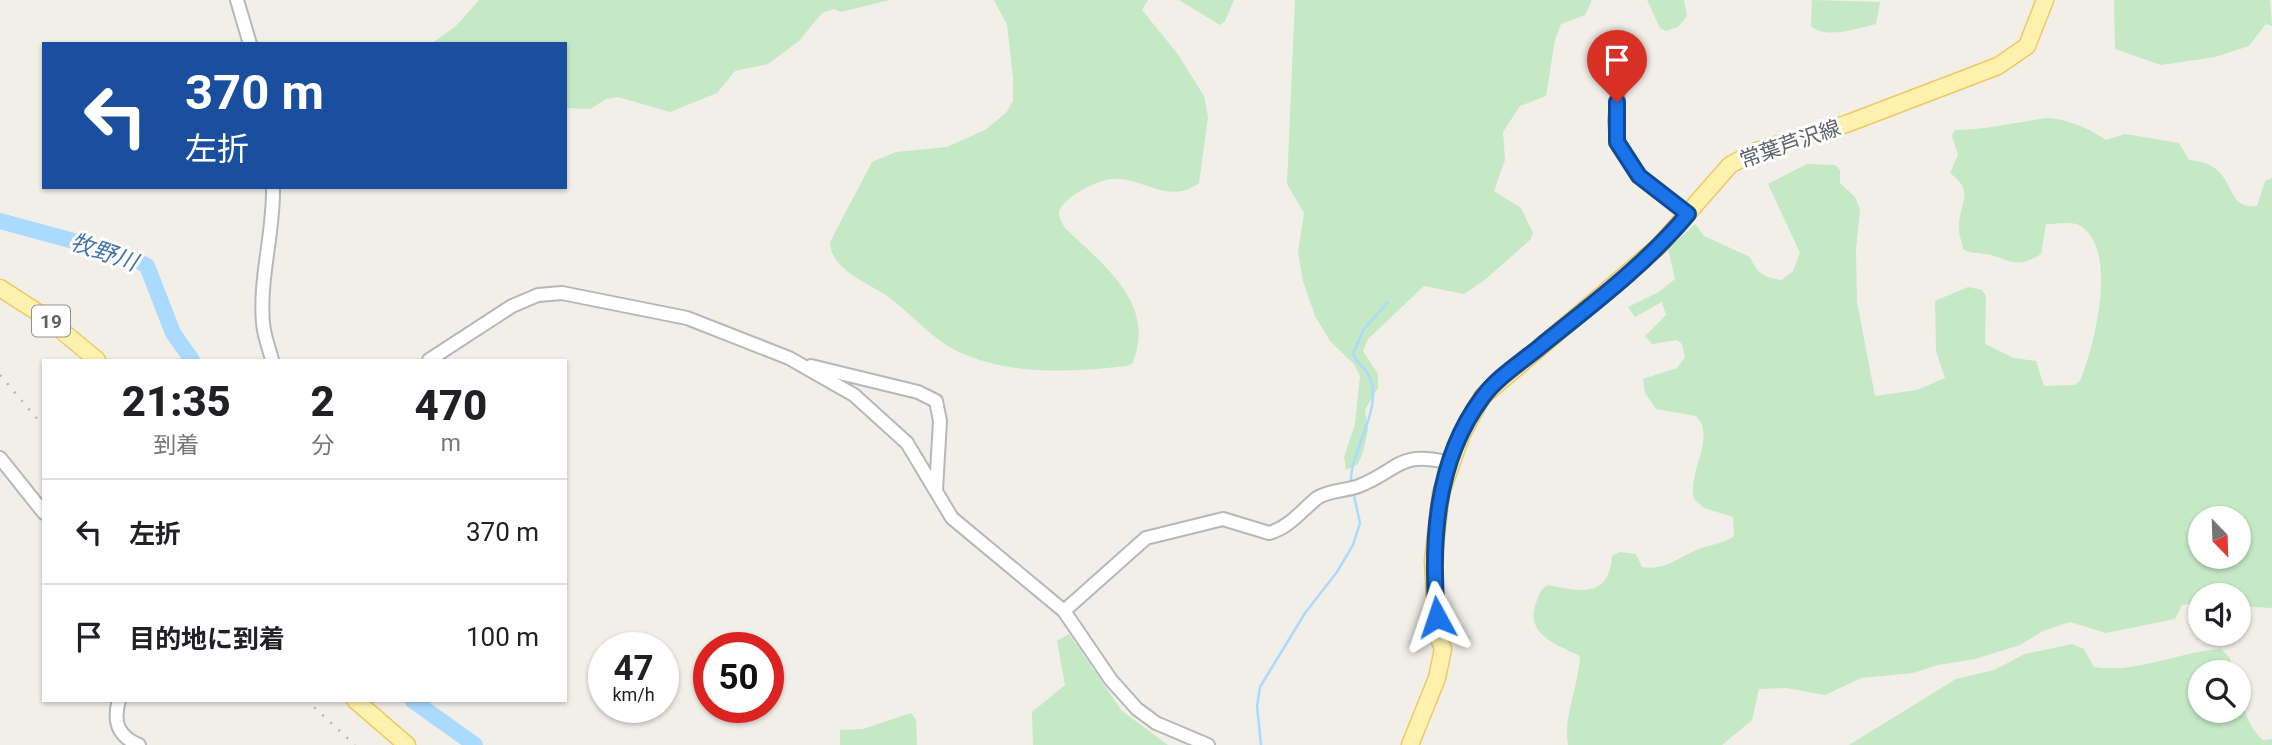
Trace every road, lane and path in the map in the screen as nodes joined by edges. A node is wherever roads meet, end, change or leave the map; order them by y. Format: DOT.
graph roads {
  1 [pos="237,0"];
  2 [pos="2045,0"];
  3 [pos="249,42"];
  4 [pos="1619,83"];
  5 [pos="273,189"];
  6 [pos="1688,214"];
  7 [pos="0,288"];
  8 [pos="96,359"];
  9 [pos="272,359"];
  10 [pos="431,359"];
  11 [pos="797,363"];
  12 [pos="0,458"];
  13 [pos="1450,463"];
  14 [pos="936,490"];
  15 [pos="42,510"];
  16 [pos="1063,611"];
  17 [pos="118,702"];
  18 [pos="357,702"];
  19 [pos="138,745"];
  20 [pos="407,745"];
  21 [pos="1209,745"];
  22 [pos="1410,745"];
  1 -- 3 [label="street"];
  2 -- 6 [label="main road, 常葉芦沢線"];
  4 -- 6 [label="street"];
  5 -- 9 [label="street"];
  6 -- 13 [label="main road, 常葉芦沢線"];
  7 -- 8 [label="main road, 19"];
  10 -- 11 [label="street"];
  11 -- 14 [label="street"];
  11 -- 14 [label="street"];
  12 -- 15 [label="street"];
  13 -- 16 [label="street"];
  13 -- 22 [label="main road, 常葉芦沢線"];
  14 -- 16 [label="street"];
  16 -- 21 [label="street"];
  17 -- 19 [label="street"];
  18 -- 20 [label="main road"];
}
